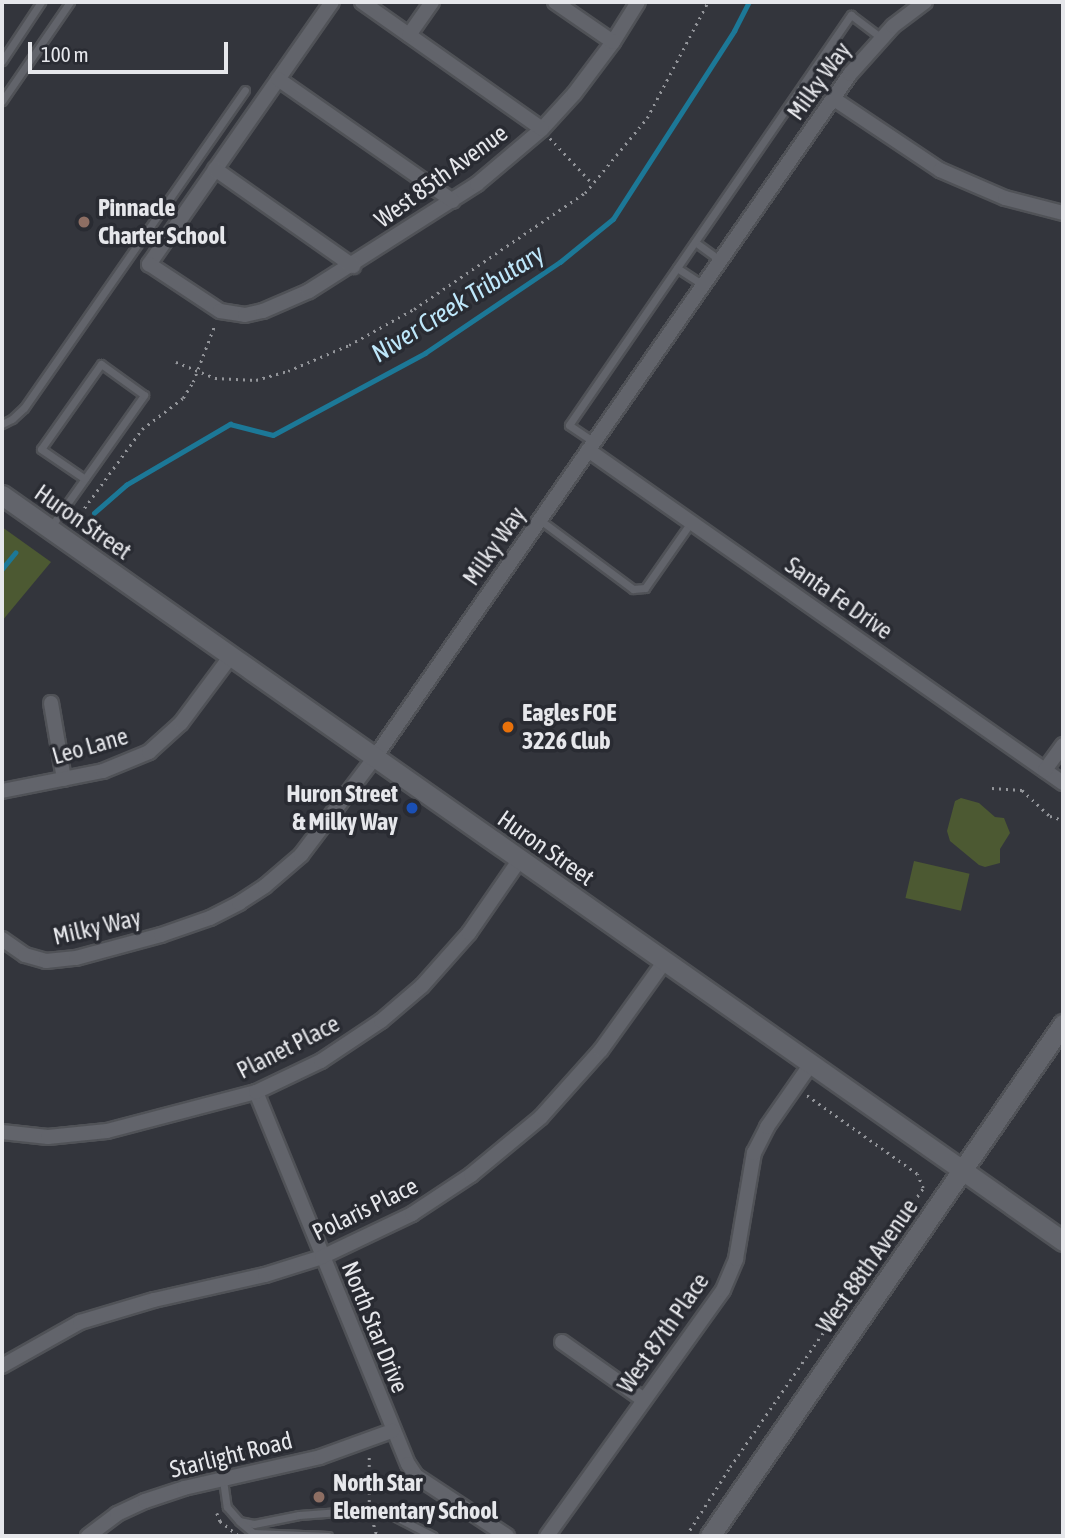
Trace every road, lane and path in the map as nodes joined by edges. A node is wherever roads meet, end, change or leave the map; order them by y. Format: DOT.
graph roads {
  1 [pos="41,2"];
  2 [pos="70,2"];
  3 [pos="332,2"];
  4 [pos="362,2"];
  5 [pos="432,2"];
  6 [pos="555,2"];
  7 [pos="638,2"];
  8 [pos="708,2"];
  9 [pos="925,2"];
  10 [pos="409,35"];
  11 [pos="882,38"];
  12 [pos="613,42"];
  13 [pos="2,61"];
  14 [pos="278,79"];
  15 [pos="245,90"];
  16 [pos="834,99"];
  17 [pos="2,101"];
  18 [pos="542,129"];
  19 [pos="215,169"];
  20 [pos="593,184"];
  21 [pos="453,201"];
  22 [pos="1063,213"];
  23 [pos="695,242"];
  24 [pos="721,261"];
  25 [pos="353,266"];
  26 [pos="677,268"];
  27 [pos="704,285"];
  28 [pos="220,311"];
  29 [pos="176,362"];
  30 [pos="197,372"];
  31 [pos="2,424"];
  32 [pos="591,446"];
  33 [pos="85,478"];
  34 [pos="2,495"];
  35 [pos="540,520"];
  36 [pos="691,523"];
  37 [pos="56,533"];
  38 [pos="231,656"];
  39 [pos="51,703"];
  40 [pos="1063,745"];
  41 [pos="375,757"];
  42 [pos="1045,770"];
  43 [pos="64,779"];
  44 [pos="1063,783"];
  45 [pos="992,788"];
  46 [pos="2,791"];
  47 [pos="1063,820"];
  48 [pos="520,859"];
  49 [pos="2,939"];
  50 [pos="665,961"];
  51 [pos="1063,1024"];
  52 [pos="811,1064"];
  53 [pos="795,1087"];
  54 [pos="256,1092"];
  55 [pos="2,1132"];
  56 [pos="963,1171"];
  57 [pos="1063,1241"];
  58 [pos="322,1256"];
  59 [pos="562,1342"];
  60 [pos="2,1366"];
  61 [pos="644,1400"];
  62 [pos="392,1430"];
  63 [pos="369,1456"];
  64 [pos="223,1480"];
  65 [pos="369,1510"];
  66 [pos="239,1521"];
  67 [pos="714,1535"];
  68 [pos="88,1536"];
  69 [pos="328,1536"];
  70 [pos="377,1536"];
  71 [pos="433,1536"];
  72 [pos="507,1536"];
  73 [pos="547,1536"];
  74 [pos="686,1536"];
  1 -- 13 [label="lane"];
  2 -- 17 [label="lane"];
  3 -- 14 [label="street"];
  4 -- 10 [label="street"];
  5 -- 10 [label="street"];
  6 -- 12 [label="street"];
  7 -- 12 [label="street, West 85th Avenue"];
  8 -- 20 [label="path"];
  9 -- 11 [label="street, Milky Way"];
  10 -- 18 [label="street"];
  11 -- 16 [label="street, Milky Way"];
  11 -- 23 [label="lane"];
  12 -- 18 [label="street, West 85th Avenue"];
  14 -- 19 [label="street"];
  14 -- 21 [label="street"];
  15 -- 31 [label="lane"];
  16 -- 22 [label="street"];
  16 -- 24 [label="street, Milky Way"];
  18 -- 20 [label="path"];
  18 -- 21 [label="street, West 85th Avenue"];
  19 -- 25 [label="street"];
  19 -- 28 [label="street"];
  20 -- 30 [label="path"];
  21 -- 25 [label="street, West 85th Avenue"];
  23 -- 24 [label="lane"];
  23 -- 26 [label="lane"];
  24 -- 27 [label="street, Milky Way"];
  25 -- 28 [label="street, West 85th Avenue"];
  26 -- 27 [label="lane"];
  26 -- 32 [label="lane"];
  27 -- 32 [label="street, Milky Way"];
  28 -- 30 [label="path"];
  29 -- 30 [label="path"];
  30 -- 37 [label="path"];
  32 -- 35 [label="street, Milky Way"];
  32 -- 36 [label="street, Santa Fe Drive"];
  33 -- 33 [label="lane"];
  33 -- 37 [label="lane"];
  34 -- 37 [label="main road, Huron Street"];
  35 -- 36 [label="lane"];
  35 -- 41 [label="street, Milky Way"];
  36 -- 42 [label="street, Santa Fe Drive"];
  37 -- 38 [label="main road, Huron Street"];
  38 -- 41 [label="main road, Huron Street"];
  38 -- 43 [label="street, Leo Lane"];
  39 -- 43 [label="street"];
  40 -- 42 [label="street"];
  41 -- 48 [label="main road, Huron Street"];
  41 -- 49 [label="street, Milky Way"];
  42 -- 44 [label="street, Santa Fe Drive"];
  43 -- 46 [label="street, Leo Lane"];
  45 -- 47 [label="path"];
  48 -- 50 [label="main road, Huron Street"];
  48 -- 54 [label="street, Planet Place"];
  50 -- 52 [label="main road, Huron Street"];
  50 -- 58 [label="street, Polaris Place"];
  51 -- 56 [label="main road, West 88th Avenue"];
  52 -- 53 [label="street, West 87th Place"];
  52 -- 56 [label="main road, Huron Street"];
  53 -- 61 [label="street, West 87th Place"];
  53 -- 74 [label="path"];
  54 -- 55 [label="street, Planet Place"];
  54 -- 58 [label="street, North Star Drive"];
  56 -- 57 [label="main road, Huron Street"];
  56 -- 67 [label="main road, West 88th Avenue"];
  58 -- 60 [label="street, Polaris Place"];
  58 -- 62 [label="street, North Star Drive"];
  59 -- 61 [label="street"];
  61 -- 73 [label="street, West 87th Place"];
  62 -- 64 [label="street, Starlight Road"];
  62 -- 72 [label="street, North Star Drive"];
  63 -- 65 [label="path"];
  64 -- 66 [label="lane"];
  64 -- 68 [label="street, Starlight Road"];
  65 -- 66 [label="lane"];
  65 -- 70 [label="path"];
  65 -- 71 [label="lane"];
  66 -- 69 [label="lane"];
}
